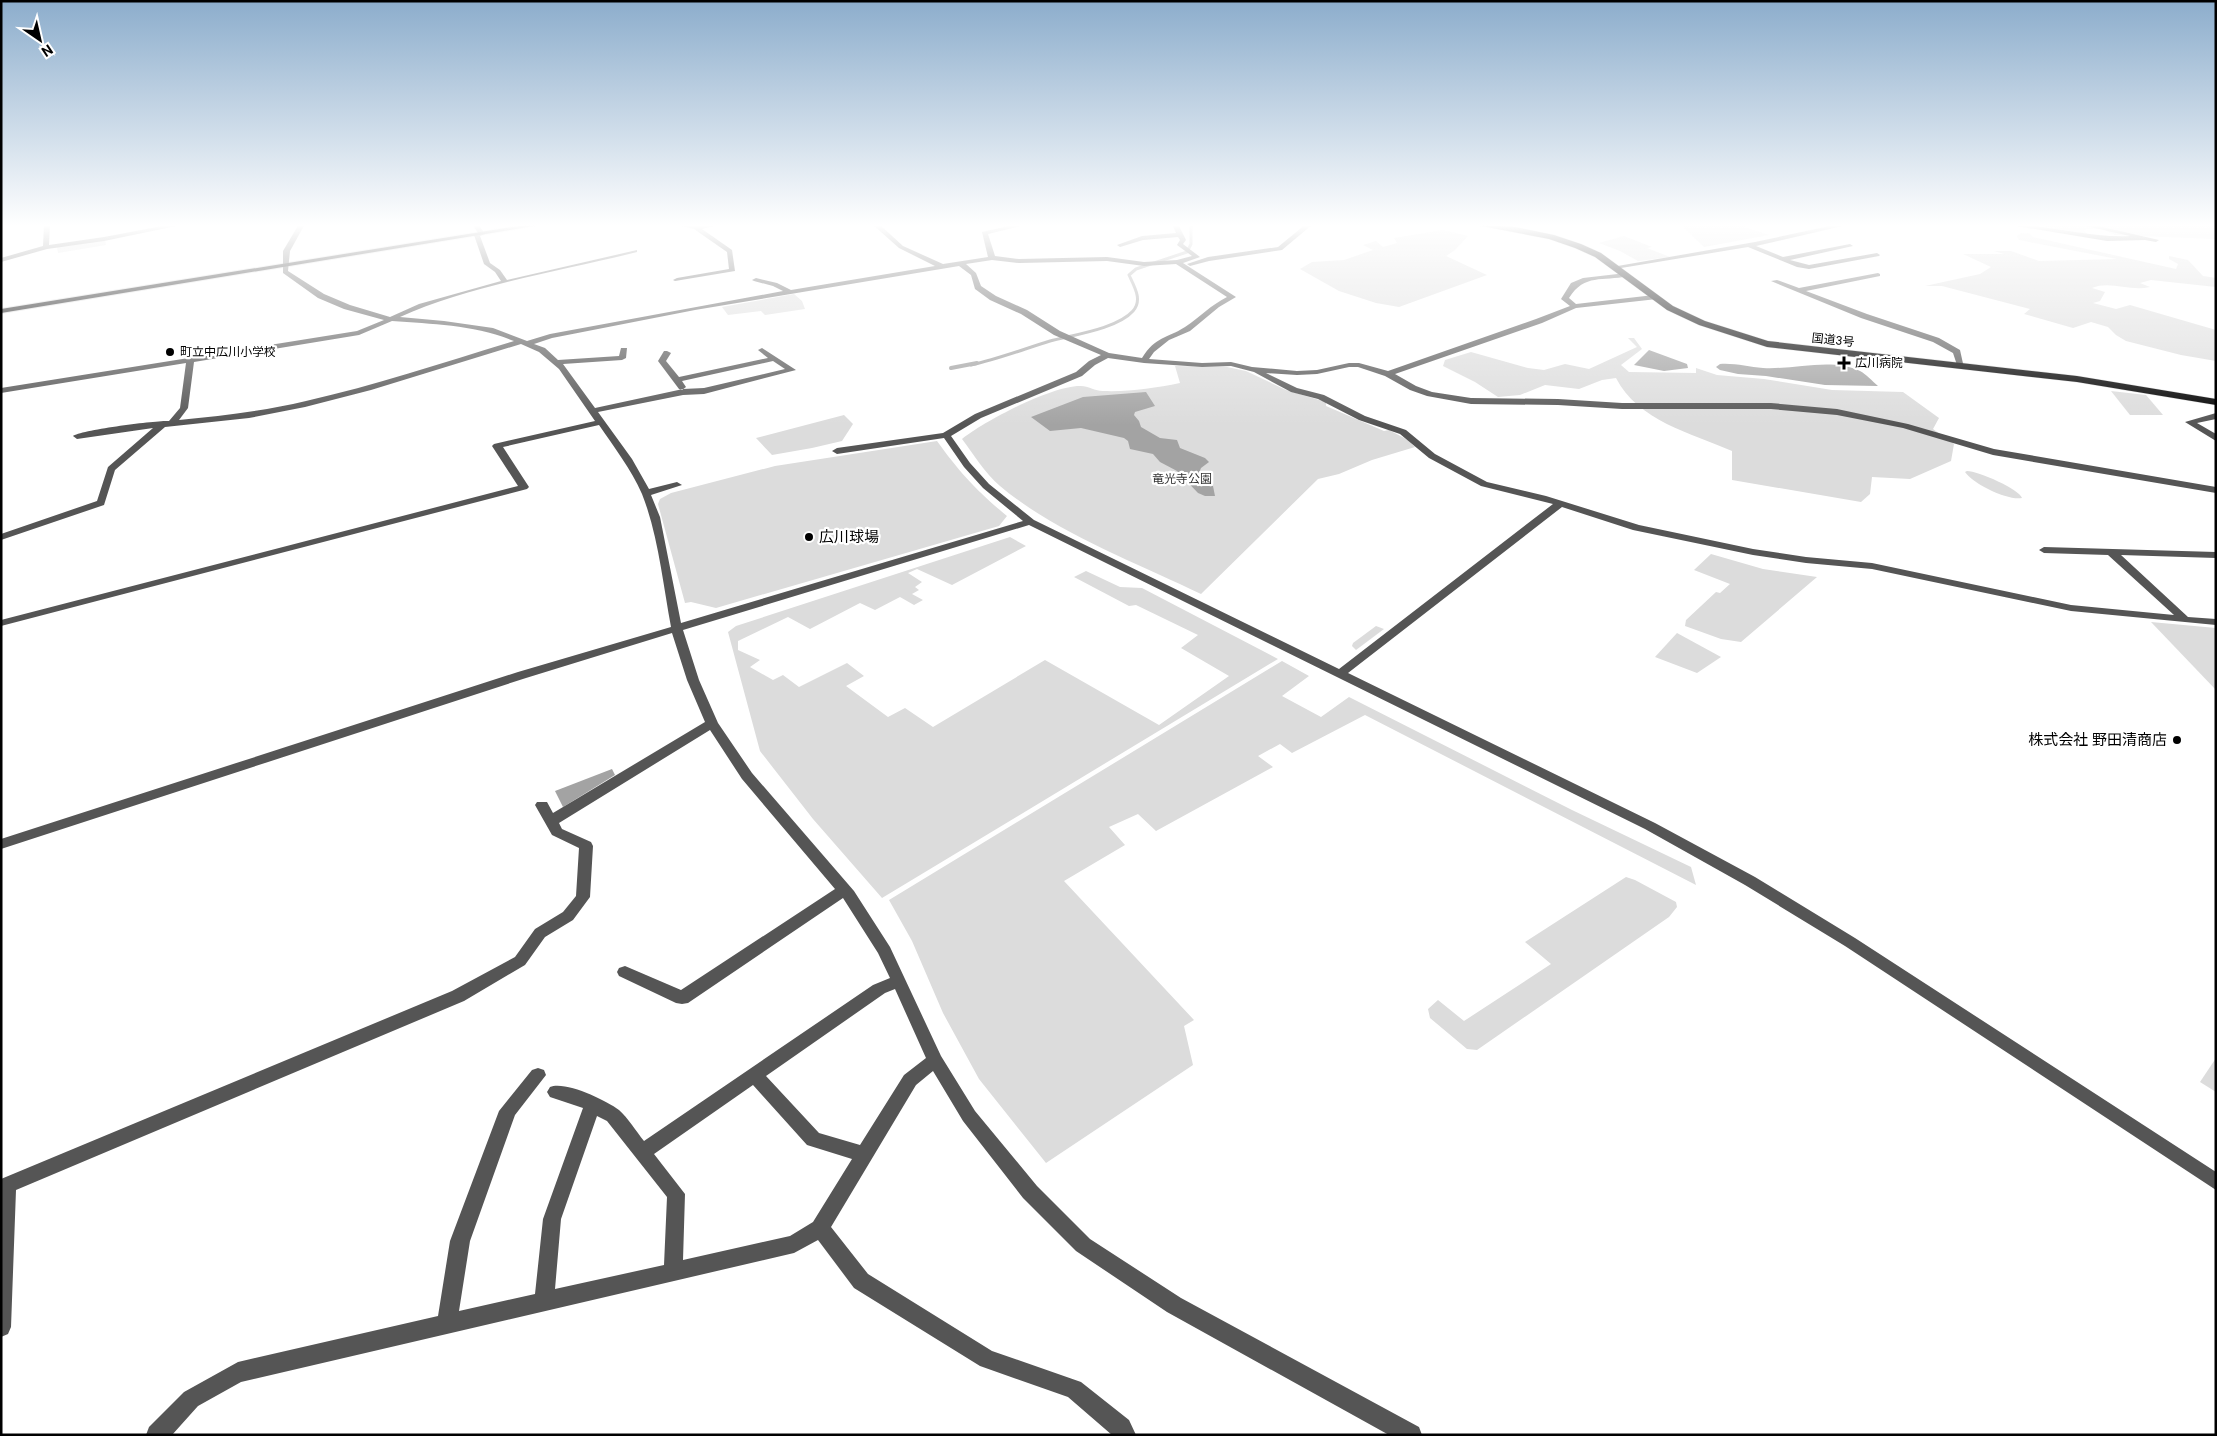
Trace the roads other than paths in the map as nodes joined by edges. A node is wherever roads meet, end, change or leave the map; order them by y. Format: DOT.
graph roads {
  1 [pos="127,291"];
  2 [pos="313,291"];
  3 [pos="472,291"];
  4 [pos="788,291"];
  5 [pos="804,291"];
  6 [pos="983,291"];
  7 [pos="1223,291"];
  8 [pos="1570,291"];
  9 [pos="1646,291"];
  10 [pos="1802,291"];
  11 [pos="792,293"];
  12 [pos="1654,297"];
  13 [pos="1575,306"];
  14 [pos="1,311"];
  15 [pos="390,319"];
  16 [pos="525,342"];
  17 [pos="624,350"];
  18 [pos="762,350"];
  19 [pos="667,353"];
  20 [pos="1107,355"];
  21 [pos="772,358"];
  22 [pos="190,361"];
  23 [pos="1144,361"];
  24 [pos="557,362"];
  25 [pos="1961,366"];
  26 [pos="1252,369"];
  27 [pos="1388,374"];
  28 [pos="677,380"];
  29 [pos="1,390"];
  30 [pos="685,392"];
  31 [pos="2216,402"];
  32 [pos="597,416"];
  33 [pos="2216,416"];
  34 [pos="168,423"];
  35 [pos="946,435"];
  36 [pos="77,436"];
  37 [pos="2216,438"];
  38 [pos="837,451"];
  39 [pos="678,485"];
  40 [pos="2216,490"];
  41 [pos="646,493"];
  42 [pos="1560,504"];
  43 [pos="1030,522"];
  44 [pos="1,538"];
  45 [pos="2044,550"];
  46 [pos="2111,552"];
  47 [pos="2216,555"];
  48 [pos="2185,620"];
  49 [pos="1,622"];
  50 [pos="2216,622"];
  51 [pos="677,630"];
  52 [pos="1340,674"];
  53 [pos="712,723"];
  54 [pos="542,805"];
  55 [pos="551,821"];
  56 [pos="1,844"];
  57 [pos="844,890"];
  58 [pos="625,972"];
  59 [pos="899,981"];
  60 [pos="935,1060"];
  61 [pos="538,1075"];
  62 [pos="755,1075"];
  63 [pos="556,1092"];
  64 [pos="593,1104"];
  65 [pos="642,1152"];
  66 [pos="865,1155"];
  67 [pos="2216,1182"];
  68 [pos="4,1187"];
  69 [pos="820,1228"];
  70 [pos="673,1272"];
  71 [pos="544,1302"];
  72 [pos="446,1324"];
  73 [pos="1,1326"];
  74 [pos="156,1435"];
  75 [pos="1125,1435"];
  76 [pos="1411,1435"];
  1 -- 14 [label="main road"];
  2 -- 15 [label="street"];
  3 -- 15 [label="street"];
  4 -- 11 [label="street"];
  5 -- 11 [label="street"];
  6 -- 20 [label="street"];
  7 -- 23 [label="street"];
  8 -- 13 [label="street"];
  9 -- 12 [label="highway, 国道3号"];
  10 -- 25 [label="street"];
  11 -- 16 [label="street"];
  12 -- 13 [label="street"];
  12 -- 25 [label="highway, 国道3号"];
  13 -- 27 [label="street"];
  15 -- 16 [label="street"];
  15 -- 22 [label="street"];
  16 -- 24 [label="street"];
  16 -- 34 [label="street"];
  17 -- 24 [label="street"];
  18 -- 21 [label="street"];
  19 -- 28 [label="street"];
  20 -- 23 [label="street"];
  20 -- 35 [label="street"];
  21 -- 28 [label="street"];
  21 -- 30 [label="street"];
  22 -- 29 [label="street"];
  22 -- 34 [label="street"];
  23 -- 26 [label="street"];
  24 -- 32 [label="street"];
  25 -- 31 [label="highway, 国道3号"];
  26 -- 27 [label="street"];
  26 -- 42 [label="street"];
  27 -- 40 [label="street"];
  28 -- 30 [label="street"];
  30 -- 32 [label="street"];
  32 -- 41 [label="street"];
  32 -- 49 [label="street"];
  33 -- 37 [label="street"];
  34 -- 36 [label="street"];
  34 -- 44 [label="street"];
  35 -- 38 [label="street"];
  35 -- 43 [label="street"];
  39 -- 41 [label="street"];
  41 -- 51 [label="street"];
  42 -- 48 [label="street"];
  42 -- 52 [label="street"];
  43 -- 51 [label="street"];
  43 -- 52 [label="street"];
  45 -- 46 [label="street"];
  46 -- 47 [label="street"];
  46 -- 48 [label="street"];
  48 -- 50 [label="street"];
  51 -- 53 [label="street"];
  51 -- 56 [label="street"];
  52 -- 67 [label="street"];
  53 -- 55 [label="street"];
  53 -- 57 [label="street"];
  54 -- 55 [label="street"];
  55 -- 68 [label="street"];
  57 -- 58 [label="street"];
  57 -- 59 [label="street"];
  59 -- 60 [label="street"];
  59 -- 62 [label="street"];
  60 -- 66 [label="street"];
  60 -- 76 [label="street"];
  61 -- 72 [label="street"];
  62 -- 65 [label="street"];
  62 -- 66 [label="street"];
  63 -- 64 [label="street"];
  64 -- 65 [label="street"];
  64 -- 71 [label="street"];
  65 -- 70 [label="street"];
  66 -- 69 [label="street"];
  68 -- 73 [label="street"];
  69 -- 70 [label="street"];
  69 -- 75 [label="street"];
  70 -- 71 [label="street"];
  71 -- 72 [label="street"];
  72 -- 74 [label="street"];
}
